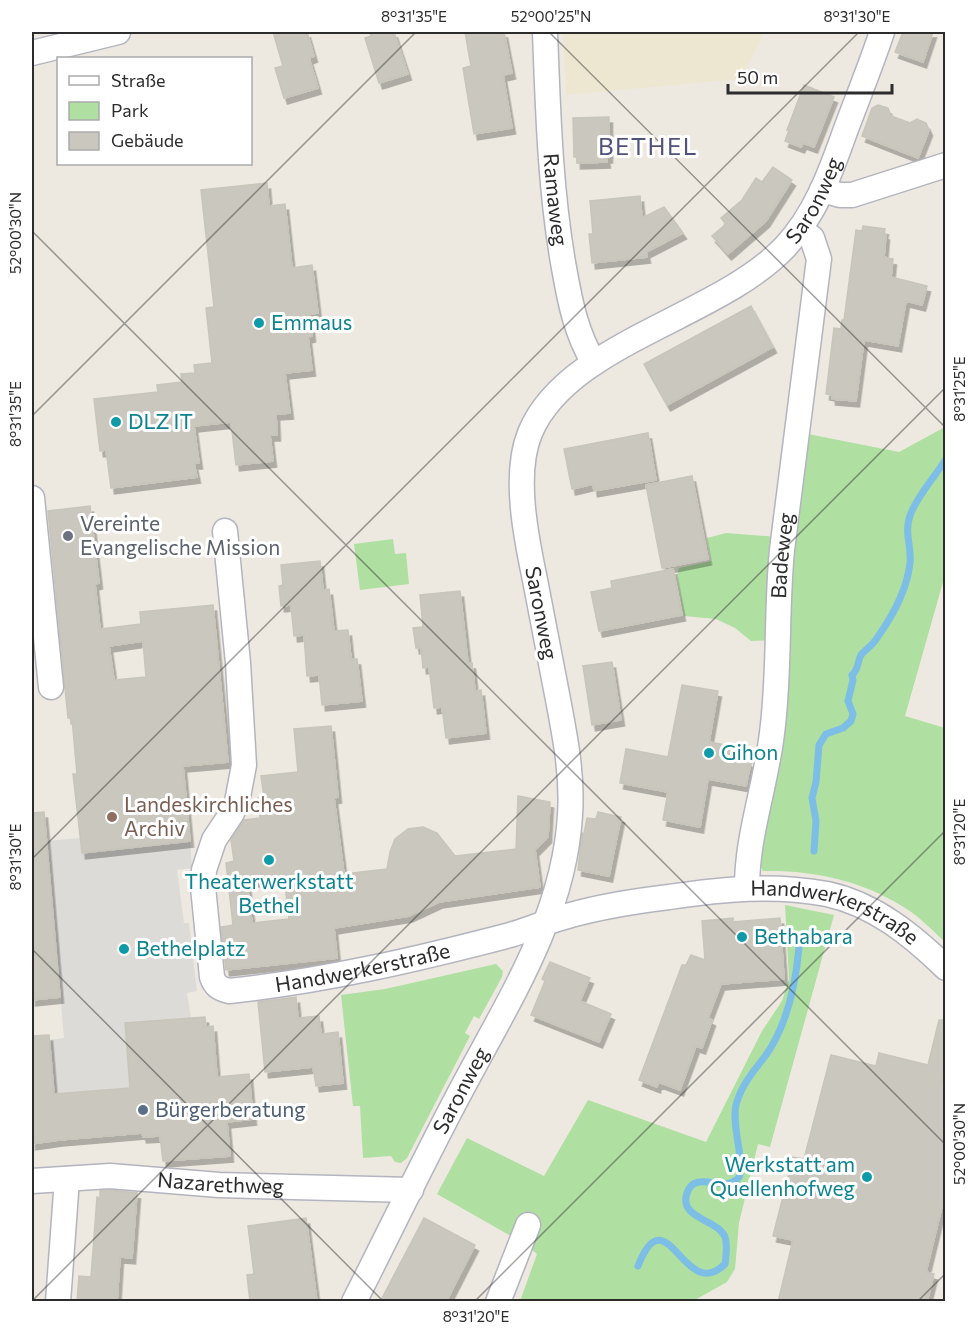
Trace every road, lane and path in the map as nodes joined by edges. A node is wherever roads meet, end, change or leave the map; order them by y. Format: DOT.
graph roads {
  1 [pos="118,32"];
  2 [pos="545,32"];
  3 [pos="882,32"];
  4 [pos="32,53"];
  5 [pos="945,165"];
  6 [pos="822,190"];
  7 [pos="801,229"];
  8 [pos="594,363"];
  9 [pos="32,498"];
  10 [pos="225,531"];
  11 [pos="51,687"];
  12 [pos="747,887"];
  13 [pos="547,923"];
  14 [pos="945,968"];
  15 [pos="67,1179"];
  16 [pos="32,1181"];
  17 [pos="411,1190"];
  18 [pos="528,1226"];
  19 [pos="58,1302"];
  20 [pos="354,1302"];
  21 [pos="498,1302"];
  1 -- 4 [label="street"];
  2 -- 8 [label="street, Ramaweg"];
  3 -- 6 [label="street, Saronweg"];
  5 -- 6 [label="street"];
  6 -- 7 [label="street, Saronweg"];
  7 -- 8 [label="street, Saronweg"];
  7 -- 12 [label="street, Badeweg"];
  8 -- 13 [label="street, Saronweg"];
  9 -- 11 [label="street"];
  10 -- 13 [label="street, Handwerkerstraße"];
  12 -- 13 [label="street, Handwerkerstraße"];
  12 -- 14 [label="street, Handwerkerstraße"];
  13 -- 17 [label="street, Saronweg"];
  15 -- 16 [label="street, Nazarethweg"];
  15 -- 17 [label="street, Nazarethweg"];
  15 -- 19 [label="street"];
  17 -- 20 [label="street, Saronweg"];
  18 -- 21 [label="street"];
}
